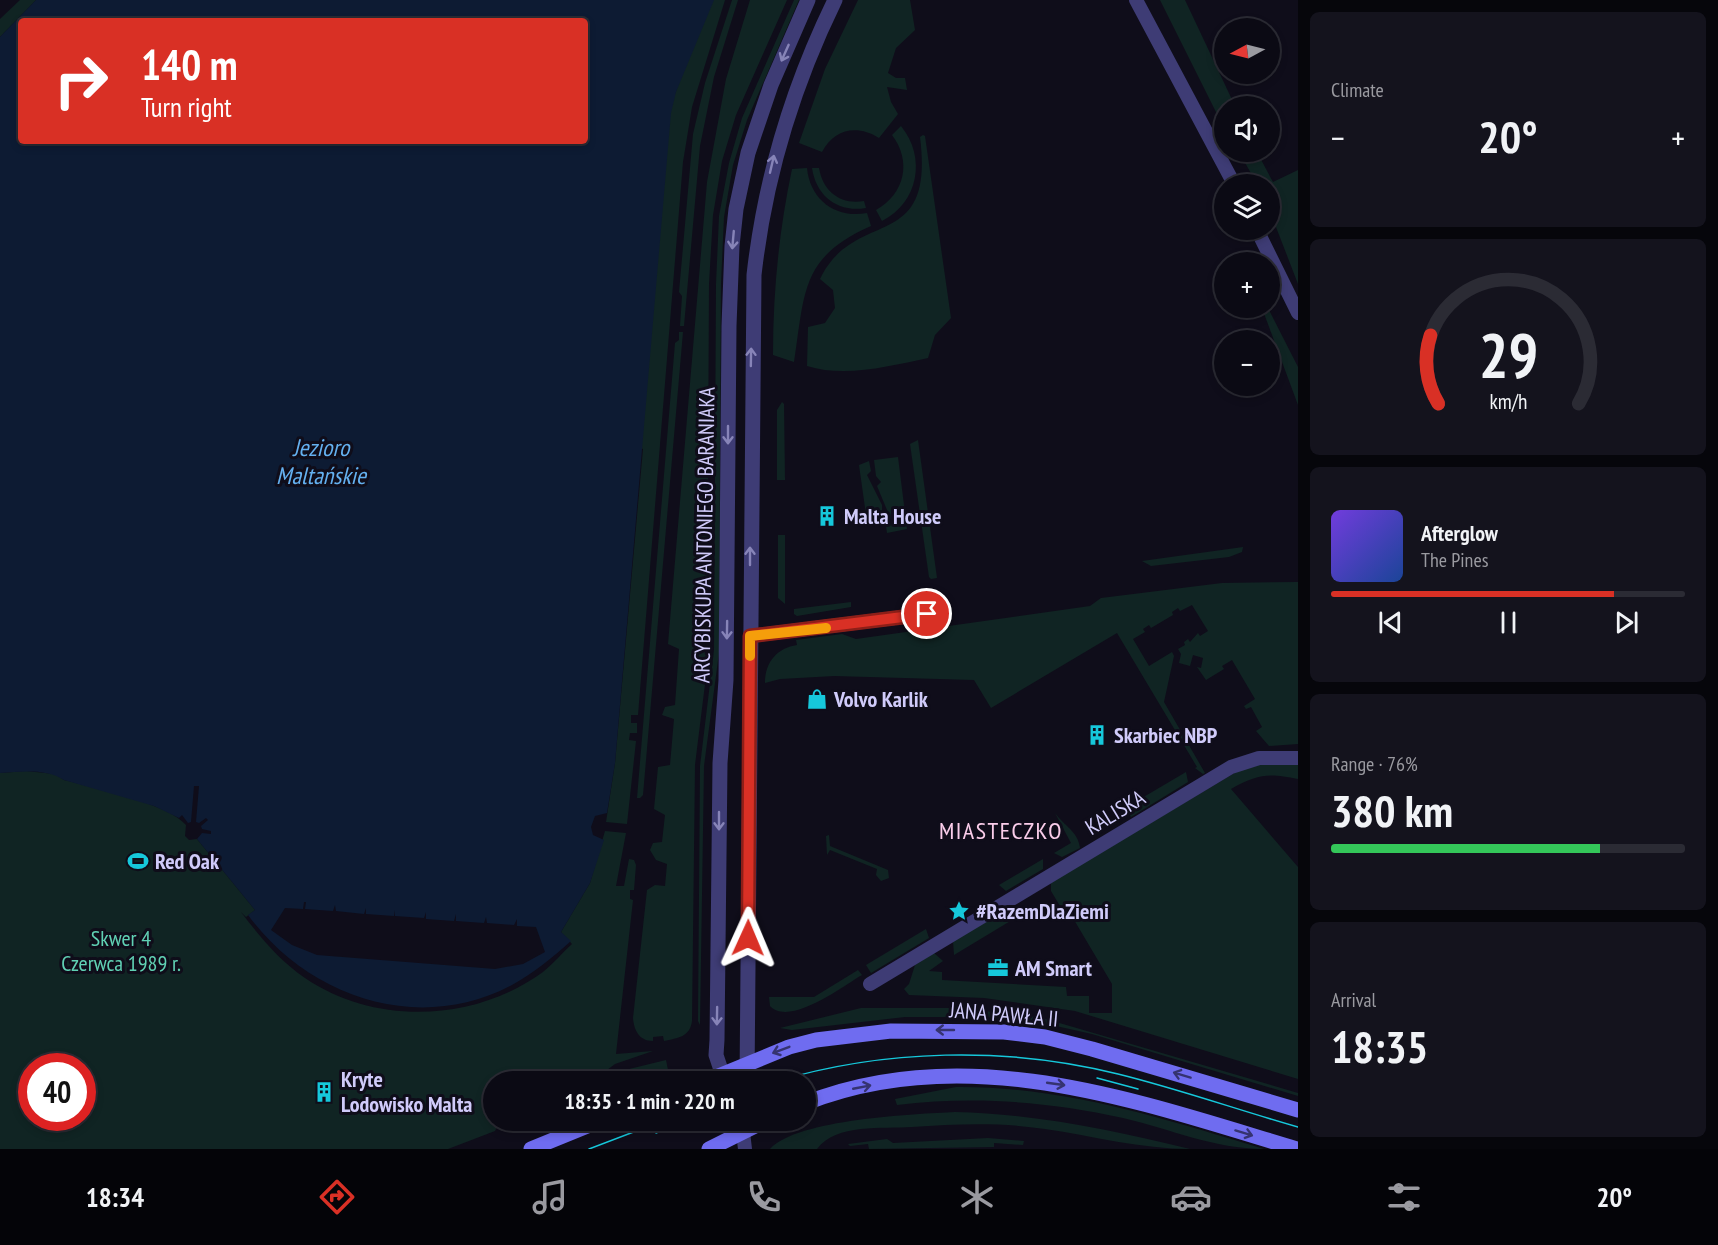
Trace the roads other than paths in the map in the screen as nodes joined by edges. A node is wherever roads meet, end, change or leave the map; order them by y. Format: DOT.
graph roads {
  1 [pos="808,0"];
  2 [pos="835,0"];
  3 [pos="1136,0"];
  4 [pos="1229,174"];
  5 [pos="1262,240"];
  6 [pos="1298,313"];
  7 [pos="927,614"];
  8 [pos="750,636"];
  9 [pos="1298,758"];
  10 [pos="870,984"];
  11 [pos="748,1063"];
  12 [pos="722,1071"];
  13 [pos="735,1071"];
  14 [pos="748,1071"];
  15 [pos="816,1100"];
  16 [pos="1298,1110"];
  17 [pos="575,1131"];
  18 [pos="733,1131"];
  19 [pos="743,1131"];
  20 [pos="531,1149"];
  21 [pos="709,1149"];
  22 [pos="744,1149"];
  23 [pos="1297,1149"];
  1 -- 12 [label="street, ARCYBISKUPA ANTONIEGO BARANIAKA, one-way"];
  8 -- 2 [label="street, ARCYBISKUPA ANTONIEGO BARANIAKA, one-way"];
  3 -- 4 [label="street"];
  5 -- 6 [label="street"];
  7 -- 8 [label="street"];
  8 -- 11 [label="street, ARCYBISKUPA ANTONIEGO BARANIAKA"];
  9 -- 10 [label="street, KALISKA"];
  11 -- 13 [label="main road, JANA PAWŁA II"];
  11 -- 14 [label="street, ARCYBISKUPA ANTONIEGO BARANIAKA"];
  16 -- 11 [label="main road, JANA PAWŁA II, one-way"];
  15 -- 23 [label="main road, one-way"];
  17 -- 20 [label="main road"];
  18 -- 21 [label="main road"];
  19 -- 22 [label="street"];
}
